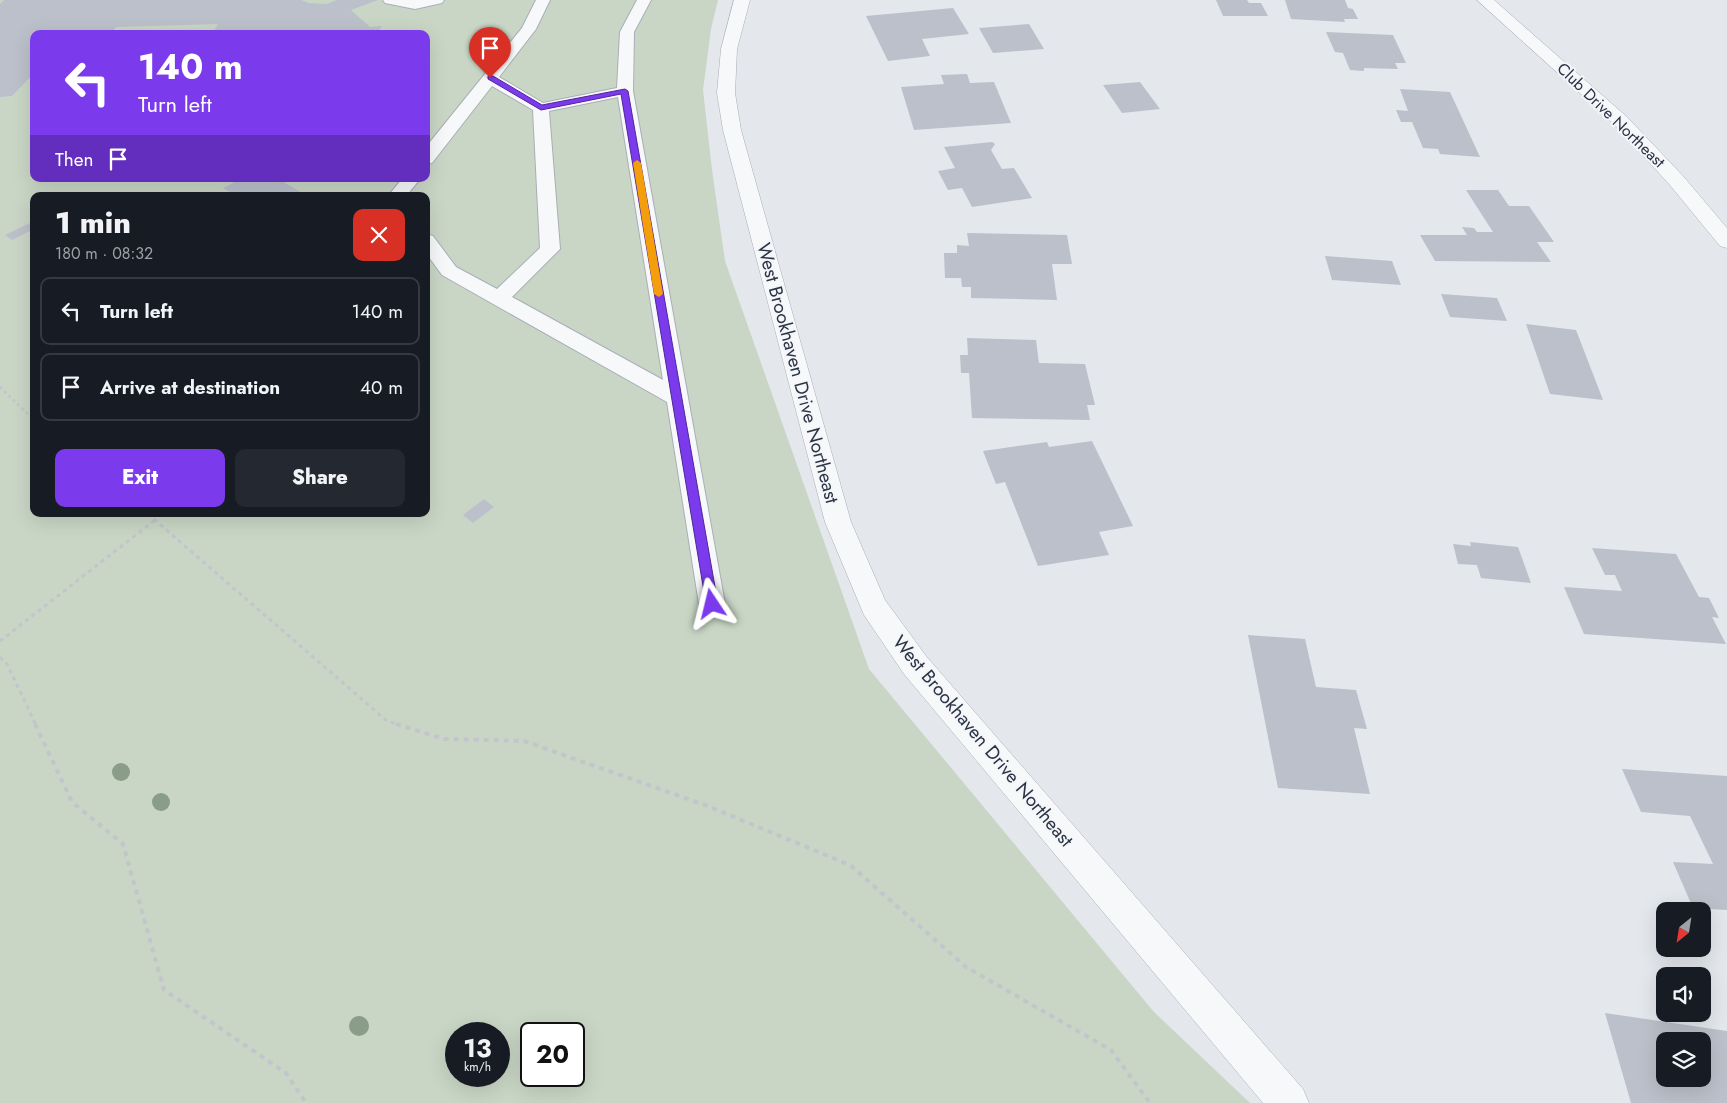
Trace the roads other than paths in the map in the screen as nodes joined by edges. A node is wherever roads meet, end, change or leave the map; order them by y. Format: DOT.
graph roads {
  1 [pos="390,0"];
  2 [pos="437,0"];
  3 [pos="543,0"];
  4 [pos="644,0"];
  5 [pos="742,0"];
  6 [pos="1485,0"];
  7 [pos="490,78"];
  8 [pos="625,91"];
  9 [pos="541,108"];
  10 [pos="430,154"];
  11 [pos="408,182"];
  12 [pos="400,192"];
  13 [pos="1727,242"];
  14 [pos="430,245"];
  15 [pos="498,299"];
  16 [pos="676,398"];
  17 [pos="712,604"];
  18 [pos="1289,1103"];
  1 -- 2 [label="lane"];
  3 -- 7 [label="lane"];
  4 -- 8 [label="lane"];
  5 -- 18 [label="street, West Brookhaven Drive Northeast"];
  6 -- 13 [label="street, Club Drive Northeast"];
  7 -- 9 [label="lane"];
  7 -- 10 [label="lane"];
  8 -- 9 [label="lane"];
  8 -- 16 [label="lane"];
  9 -- 15 [label="lane"];
  11 -- 12 [label="lane"];
  14 -- 15 [label="lane"];
  15 -- 16 [label="lane"];
  16 -- 17 [label="lane"];
}
